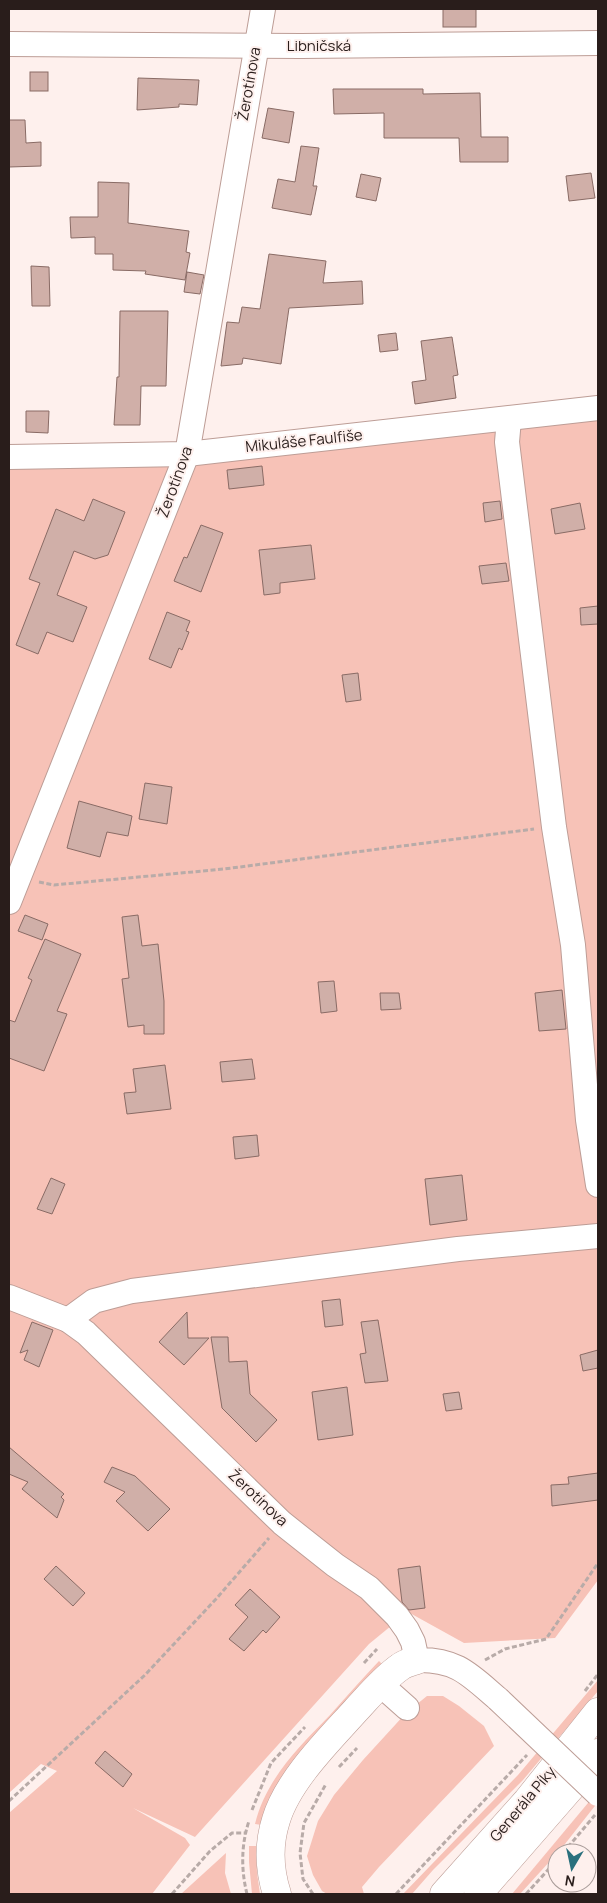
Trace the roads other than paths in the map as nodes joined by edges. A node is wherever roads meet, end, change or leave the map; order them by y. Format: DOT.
graph roads {
  1 [pos="263,9"];
  2 [pos="598,43"];
  3 [pos="9,44"];
  4 [pos="256,46"];
  5 [pos="598,408"];
  6 [pos="509,419"];
  7 [pos="188,454"];
  8 [pos="9,457"];
  9 [pos="9,902"];
  10 [pos="598,1185"];
  11 [pos="598,1236"];
  12 [pos="9,1297"];
  13 [pos="68,1320"];
  14 [pos="417,1660"];
  15 [pos="380,1684"];
  16 [pos="589,1705"];
  17 [pos="407,1708"];
  18 [pos="598,1753"];
  19 [pos="598,1760"];
  20 [pos="573,1785"];
  21 [pos="598,1794"];
  22 [pos="483,1851"];
  23 [pos="277,1894"];
  24 [pos="430,1894"];
  25 [pos="444,1894"];
  26 [pos="478,1894"];
  1 -- 4 [label="street, Žerotínova"];
  2 -- 4 [label="street, Libničská"];
  3 -- 4 [label="street, Libničská"];
  4 -- 7 [label="street, Žerotínova"];
  5 -- 6 [label="street, Mikuláše Faulfiše"];
  6 -- 7 [label="street, Mikuláše Faulfiše"];
  6 -- 10 [label="street"];
  7 -- 8 [label="street, Mikuláše Faulfiše"];
  7 -- 9 [label="street, Žerotínova"];
  11 -- 13 [label="street"];
  12 -- 13 [label="street, Žerotínova"];
  13 -- 14 [label="street, Žerotínova"];
  14 -- 15 [label="highway"];
  14 -- 21 [label="street, bridge"];
  15 -- 17 [label="street"];
  15 -- 23 [label="highway"];
  16 -- 22 [label="highway, Generála Píky"];
  18 -- 20 [label="highway, Generála Píky"];
  19 -- 20 [label="highway"];
  20 -- 26 [label="highway, Generála Píky"];
  22 -- 24 [label="highway"];
  22 -- 25 [label="highway, Generála Píky"];
}
